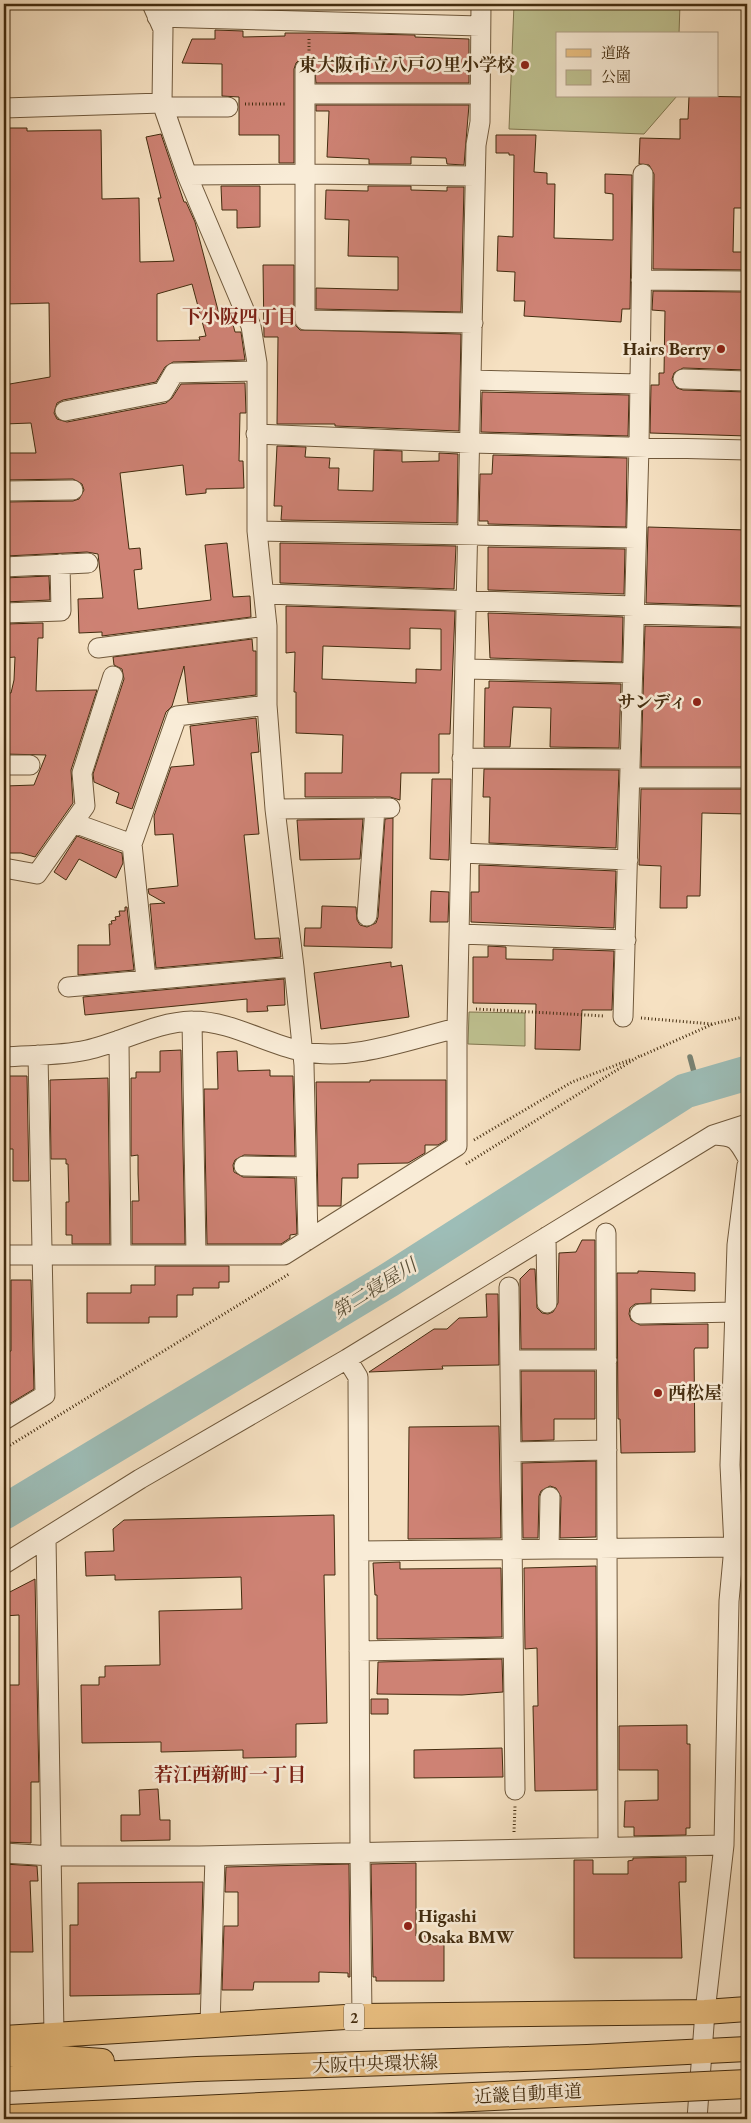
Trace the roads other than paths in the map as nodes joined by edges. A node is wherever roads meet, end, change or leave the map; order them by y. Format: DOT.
graph roads {
  1 [pos="480,4"];
  2 [pos="155,10"];
  3 [pos="480,26"];
  4 [pos="305,69"];
  5 [pos="480,94"];
  6 [pos="305,99"];
  7 [pos="164,105"];
  8 [pos="228,107"];
  9 [pos="4,108"];
  10 [pos="305,174"];
  11 [pos="643,174"];
  12 [pos="187,175"];
  13 [pos="475,176"];
  14 [pos="642,280"];
  15 [pos="747,281"];
  16 [pos="473,323"];
  17 [pos="257,371"];
  18 [pos="683,379"];
  19 [pos="471,380"];
  20 [pos="747,380"];
  21 [pos="640,384"];
  22 [pos="65,411"];
  23 [pos="256,434"];
  24 [pos="471,443"];
  25 [pos="639,447"];
  26 [pos="747,450"];
  27 [pos="73,490"];
  28 [pos="4,491"];
  29 [pos="257,531"];
  30 [pos="468,534"];
  31 [pos="636,538"];
  32 [pos="88,563"];
  33 [pos="60,564"];
  34 [pos="4,567"];
  35 [pos="265,594"];
  36 [pos="466,601"];
  37 [pos="634,610"];
  38 [pos="4,613"];
  39 [pos="747,617"];
  40 [pos="267,626"];
  41 [pos="98,648"];
  42 [pos="465,669"];
  43 [pos="632,673"];
  44 [pos="113,676"];
  45 [pos="267,705"];
  46 [pos="462,758"];
  47 [pos="4,765"];
  48 [pos="30,765"];
  49 [pos="630,769"];
  50 [pos="747,778"];
  51 [pos="275,808"];
  52 [pos="74,823"];
  53 [pos="132,844"];
  54 [pos="461,853"];
  55 [pos="628,860"];
  56 [pos="4,868"];
  57 [pos="367,916"];
  58 [pos="459,934"];
  59 [pos="626,940"];
  60 [pos="294,967"];
  61 [pos="146,979"];
  62 [pos="68,986"];
  63 [pos="624,1017"];
  64 [pos="192,1021"];
  65 [pos="457,1028"];
  66 [pos="119,1040"];
  67 [pos="302,1051"];
  68 [pos="38,1055"];
  69 [pos="4,1057"];
  70 [pos="747,1124"];
  71 [pos="713,1135"];
  72 [pos="747,1157"];
  73 [pos="747,1165"];
  74 [pos="244,1166"];
  75 [pos="306,1167"];
  76 [pos="606,1233"];
  77 [pos="546,1237"];
  78 [pos="308,1240"];
  79 [pos="4,1255"];
  80 [pos="43,1255"];
  81 [pos="121,1255"];
  82 [pos="196,1255"];
  83 [pos="508,1287"];
  84 [pos="547,1303"];
  85 [pos="735,1312"];
  86 [pos="640,1314"];
  87 [pos="346,1359"];
  88 [pos="510,1360"];
  89 [pos="607,1360"];
  90 [pos="4,1420"];
  91 [pos="607,1450"];
  92 [pos="511,1452"];
  93 [pos="550,1497"];
  94 [pos="46,1538"];
  95 [pos="734,1547"];
  96 [pos="607,1548"];
  97 [pos="512,1549"];
  98 [pos="549,1549"];
  99 [pos="359,1551"];
  100 [pos="4,1564"];
  101 [pos="513,1648"];
  102 [pos="359,1652"];
  103 [pos="515,1790"];
  104 [pos="724,1845"];
  105 [pos="608,1847"];
  106 [pos="360,1851"];
  107 [pos="4,1852"];
  108 [pos="52,1856"];
  109 [pos="214,1856"];
  110 [pos="747,2010"];
  111 [pos="704,2012"];
  112 [pos="362,2016"];
  113 [pos="210,2026"];
  114 [pos="54,2035"];
  115 [pos="4,2038"];
  116 [pos="747,2049"];
  117 [pos="702,2050"];
  118 [pos="4,2054"];
  119 [pos="197,2069"];
  120 [pos="4,2079"];
  121 [pos="747,2084"];
  122 [pos="9,2119"];
  123 [pos="696,2119"];
  1 -- 3 [label="street"];
  2 -- 3 [label="street"];
  2 -- 7 [label="street"];
  3 -- 5 [label="street"];
  4 -- 6 [label="street"];
  5 -- 6 [label="street"];
  5 -- 13 [label="street"];
  6 -- 10 [label="street"];
  7 -- 8 [label="street"];
  7 -- 9 [label="street"];
  7 -- 12 [label="street"];
  10 -- 12 [label="street"];
  10 -- 13 [label="street"];
  10 -- 16 [label="street"];
  11 -- 14 [label="street"];
  12 -- 17 [label="street"];
  13 -- 16 [label="street"];
  14 -- 15 [label="street"];
  14 -- 21 [label="street"];
  16 -- 19 [label="street"];
  17 -- 22 [label="street"];
  17 -- 23 [label="street"];
  18 -- 20 [label="street"];
  19 -- 21 [label="street"];
  19 -- 24 [label="street"];
  21 -- 25 [label="street"];
  23 -- 24 [label="street"];
  23 -- 29 [label="street"];
  24 -- 25 [label="street"];
  24 -- 30 [label="street"];
  25 -- 26 [label="street"];
  25 -- 31 [label="street"];
  27 -- 28 [label="street"];
  29 -- 30 [label="street"];
  29 -- 35 [label="street"];
  30 -- 31 [label="street"];
  30 -- 36 [label="street"];
  31 -- 37 [label="street"];
  32 -- 33 [label="street"];
  33 -- 34 [label="street"];
  33 -- 38 [label="street"];
  35 -- 36 [label="street"];
  35 -- 40 [label="street"];
  36 -- 37 [label="street"];
  36 -- 42 [label="street"];
  37 -- 39 [label="street"];
  37 -- 43 [label="street"];
  40 -- 41 [label="street"];
  40 -- 45 [label="street"];
  42 -- 43 [label="street"];
  42 -- 46 [label="street"];
  43 -- 49 [label="street"];
  44 -- 52 [label="street"];
  45 -- 51 [label="street"];
  45 -- 53 [label="street"];
  46 -- 49 [label="street"];
  46 -- 54 [label="street"];
  47 -- 48 [label="street"];
  49 -- 50 [label="street"];
  49 -- 55 [label="street"];
  51 -- 57 [label="street"];
  51 -- 60 [label="street"];
  52 -- 53 [label="street"];
  52 -- 56 [label="street"];
  53 -- 61 [label="street"];
  54 -- 55 [label="street"];
  54 -- 58 [label="street"];
  55 -- 59 [label="street"];
  58 -- 59 [label="street"];
  58 -- 65 [label="street"];
  59 -- 63 [label="street"];
  60 -- 61 [label="street"];
  60 -- 67 [label="street"];
  61 -- 62 [label="street"];
  64 -- 66 [label="street"];
  64 -- 67 [label="street"];
  64 -- 82 [label="street"];
  65 -- 67 [label="street"];
  65 -- 78 [label="street"];
  66 -- 68 [label="street"];
  66 -- 81 [label="street"];
  67 -- 75 [label="street"];
  68 -- 69 [label="street"];
  68 -- 80 [label="street"];
  70 -- 71 [label="street"];
  71 -- 72 [label="street"];
  71 -- 77 [label="street"];
  73 -- 85 [label="street"];
  74 -- 75 [label="street"];
  75 -- 78 [label="street"];
  76 -- 89 [label="street"];
  77 -- 84 [label="street"];
  77 -- 87 [label="street"];
  78 -- 82 [label="street"];
  79 -- 80 [label="street"];
  80 -- 81 [label="street"];
  80 -- 90 [label="street"];
  81 -- 82 [label="street"];
  83 -- 88 [label="street"];
  85 -- 86 [label="street"];
  85 -- 95 [label="street"];
  87 -- 94 [label="street"];
  87 -- 99 [label="street"];
  88 -- 89 [label="street"];
  88 -- 92 [label="street"];
  89 -- 91 [label="street"];
  91 -- 92 [label="street"];
  91 -- 96 [label="street"];
  92 -- 97 [label="street"];
  93 -- 98 [label="street"];
  94 -- 100 [label="street"];
  94 -- 108 [label="street"];
  95 -- 96 [label="street"];
  95 -- 104 [label="street"];
  96 -- 98 [label="street"];
  96 -- 105 [label="street"];
  97 -- 98 [label="street"];
  97 -- 99 [label="street"];
  97 -- 101 [label="street"];
  99 -- 102 [label="street"];
  101 -- 102 [label="street"];
  101 -- 103 [label="street"];
  102 -- 106 [label="street"];
  104 -- 105 [label="street"];
  104 -- 111 [label="street"];
  105 -- 106 [label="street"];
  106 -- 109 [label="street"];
  106 -- 112 [label="street"];
  107 -- 108 [label="street"];
  108 -- 109 [label="street"];
  108 -- 114 [label="street"];
  109 -- 113 [label="street"];
  110 -- 111 [label="main road, 2"];
  111 -- 112 [label="main road, 2"];
  111 -- 117 [label="street"];
  112 -- 113 [label="main road, 2"];
  113 -- 114 [label="main road, 2"];
  114 -- 115 [label="main road, 2"];
  116 -- 117 [label="main road, 大阪中央環状線"];
  117 -- 119 [label="main road, 大阪中央環状線"];
  117 -- 123 [label="street"];
  118 -- 119 [label="main road"];
  119 -- 120 [label="main road, 大阪中央環状線"];
  121 -- 122 [label="highway, 近畿自動車道, bridge"];
}
